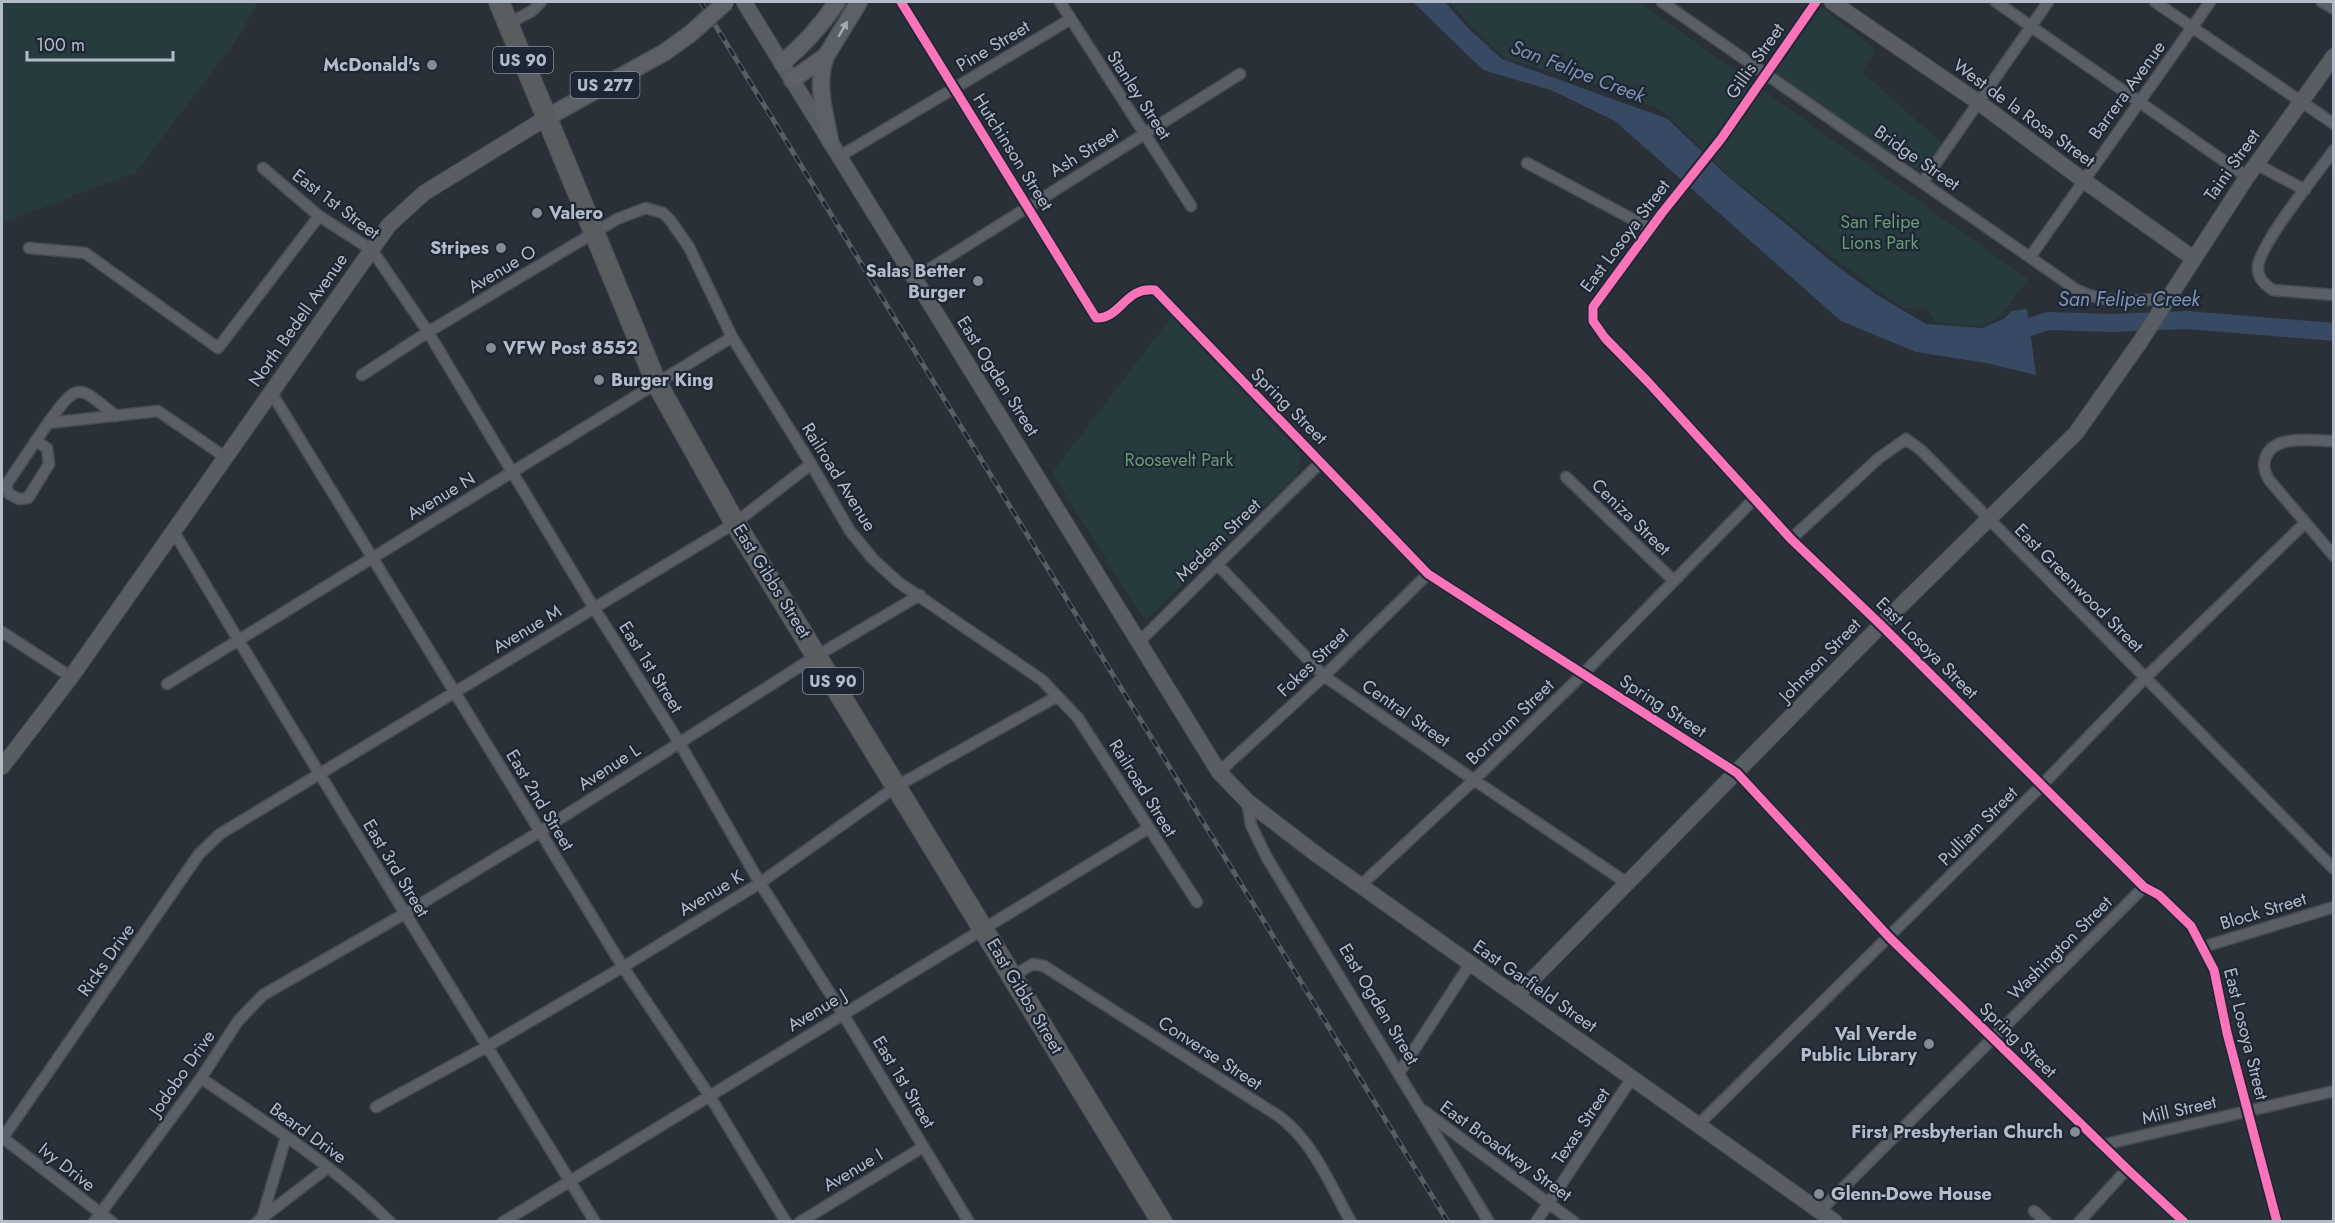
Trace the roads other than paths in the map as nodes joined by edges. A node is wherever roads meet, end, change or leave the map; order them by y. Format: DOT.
graph roads {
  1 [pos="499,2"];
  2 [pos="541,2"];
  3 [pos="726,2"];
  4 [pos="744,2"];
  5 [pos="837,2"];
  6 [pos="859,2"];
  7 [pos="1060,2"];
  8 [pos="1662,2"];
  9 [pos="1816,2"];
  10 [pos="1832,2"];
  11 [pos="1996,2"];
  12 [pos="2048,2"];
  13 [pos="2155,2"];
  14 [pos="2210,2"];
  15 [pos="2322,2"];
  16 [pos="901,3"];
  17 [pos="2334,9"];
  18 [pos="1071,19"];
  19 [pos="508,23"];
  20 [pos="2031,26"];
  21 [pos="2193,27"];
  22 [pos="826,56"];
  23 [pos="2334,56"];
  24 [pos="782,63"];
  25 [pos="1240,74"];
  26 [pos="1766,74"];
  27 [pos="792,80"];
  28 [pos="954,89"];
  29 [pos="2138,101"];
  30 [pos="2301,101"];
  31 [pos="1978,102"];
  32 [pos="546,118"];
  33 [pos="2334,124"];
  34 [pos="1145,134"];
  35 [pos="1721,139"];
  36 [pos="831,141"];
  37 [pos="2334,150"];
  38 [pos="840,156"];
  39 [pos="1527,163"];
  40 [pos="2256,164"];
  41 [pos="263,168"];
  42 [pos="2247,177"];
  43 [pos="2083,180"];
  44 [pos="1923,182"];
  45 [pos="2305,190"];
  46 [pos="1191,206"];
  47 [pos="1028,207"];
  48 [pos="663,213"];
  49 [pos="319,216"];
  50 [pos="1651,229"];
  51 [pos="594,234"];
  52 [pos="29,248"];
  53 [pos="372,250"];
  54 [pos="2030,257"];
  55 [pos="2193,258"];
  56 [pos="915,278"];
  57 [pos="2329,295"];
  58 [pos="2163,305"];
  59 [pos="1096,318"];
  60 [pos="428,332"];
  61 [pos="732,337"];
  62 [pos="362,375"];
  63 [pos="656,382"];
  64 [pos="271,392"];
  65 [pos="116,416"];
  66 [pos="48,423"];
  67 [pos="35,441"];
  68 [pos="2334,441"];
  69 [pos="225,457"];
  70 [pos="1321,462"];
  71 [pos="812,464"];
  72 [pos="512,472"];
  73 [pos="1566,477"];
  74 [pos="1754,499"];
  75 [pos="1989,520"];
  76 [pos="735,523"];
  77 [pos="2305,523"];
  78 [pos="173,530"];
  79 [pos="1791,539"];
  80 [pos="2334,556"];
  81 [pos="372,558"];
  82 [pos="1217,564"];
  83 [pos="1428,574"];
  84 [pos="1673,580"];
  85 [pos="920,595"];
  86 [pos="594,608"];
  87 [pos="1881,625"];
  88 [pos="3,638"];
  89 [pos="238,641"];
  90 [pos="1138,642"];
  91 [pos="818,655"];
  92 [pos="1583,674"];
  93 [pos="1324,676"];
  94 [pos="71,677"];
  95 [pos="2145,678"];
  96 [pos="167,684"];
  97 [pos="455,692"];
  98 [pos="1056,697"];
  99 [pos="678,742"];
  100 [pos="2,767"];
  101 [pos="320,772"];
  102 [pos="1219,772"];
  103 [pos="1737,773"];
  104 [pos="1473,780"];
  105 [pos="2042,785"];
  106 [pos="897,786"];
  107 [pos="1247,801"];
  108 [pos="252,814"];
  109 [pos="1149,828"];
  110 [pos="539,832"];
  111 [pos="2334,869"];
  112 [pos="760,883"];
  113 [pos="1627,883"];
  114 [pos="1360,886"];
  115 [pos="2144,886"];
  116 [pos="1197,902"];
  117 [pos="2334,907"];
  118 [pos="404,914"];
  119 [pos="983,928"];
  120 [pos="1889,937"];
  121 [pos="2203,947"];
  122 [pos="315,964"];
  123 [pos="1470,964"];
  124 [pos="623,967"];
  125 [pos="1013,976"];
  126 [pos="1516,996"];
  127 [pos="843,1014"];
  128 [pos="1993,1039"];
  129 [pos="488,1046"];
  130 [pos="1399,1072"];
  131 [pos="201,1078"];
  132 [pos="1632,1078"];
  133 [pos="2334,1090"];
  134 [pos="709,1095"];
  135 [pos="376,1107"];
  136 [pos="1419,1107"];
  137 [pos="2248,1112"];
  138 [pos="1698,1125"];
  139 [pos="286,1137"];
  140 [pos="2,1138"];
  141 [pos="2102,1144"];
  142 [pos="923,1147"];
  143 [pos="327,1168"];
  144 [pos="2127,1169"];
  145 [pos="570,1181"];
  146 [pos="1548,1203"];
  147 [pos="2034,1211"];
  148 [pos="97,1217"];
  149 [pos="1816,1218"];
  150 [pos="259,1220"];
  151 [pos="112,1221"];
  152 [pos="390,1221"];
  153 [pos="503,1221"];
  154 [pos="595,1221"];
  155 [pos="786,1221"];
  156 [pos="800,1221"];
  157 [pos="969,1221"];
  158 [pos="1162,1221"];
  159 [pos="1351,1221"];
  160 [pos="1489,1221"];
  161 [pos="1536,1221"];
  162 [pos="1574,1221"];
  163 [pos="1835,1221"];
  164 [pos="2046,1221"];
  165 [pos="2079,1221"];
  166 [pos="2184,1221"];
  167 [pos="2277,1221"];
  1 -- 19 [label="highway, East Gibbs Street / US 90"];
  2 -- 19 [label="street"];
  3 -- 32 [label="main road, North Bedell Avenue / US 277, bridge"];
  4 -- 24 [label="main road, East Ogden Street"];
  5 -- 24 [label="main road"];
  22 -- 6 [label="main road, one-way"];
  7 -- 18 [label="street, Stanley Street"];
  8 -- 26 [label="street, Bridge Street"];
  9 -- 26 [label="street, Gillis Street"];
  10 -- 31 [label="main road, West de la Rosa Street"];
  11 -- 20 [label="street"];
  12 -- 20 [label="street"];
  13 -- 21 [label="street"];
  14 -- 21 [label="street, Barrera Avenue"];
  15 -- 17 [label="street"];
  16 -- 28 [label="street, Hutchinson Street"];
  18 -- 28 [label="street, Pine Street"];
  18 -- 34 [label="street, Stanley Street"];
  19 -- 32 [label="highway, East Gibbs Street / US 90"];
  20 -- 29 [label="street"];
  20 -- 31 [label="street"];
  21 -- 29 [label="street, Barrera Avenue"];
  21 -- 30 [label="street"];
  22 -- 27 [label="main road"];
  22 -- 36 [label="main road"];
  23 -- 30 [label="main road, Taini Street"];
  24 -- 27 [label="main road, East Ogden Street"];
  25 -- 34 [label="street, Ash Street"];
  26 -- 35 [label="street, Gillis Street"];
  26 -- 44 [label="street, Bridge Street"];
  27 -- 36 [label="main road, East Ogden Street"];
  28 -- 38 [label="street, Pine Street"];
  28 -- 47 [label="street, Hutchinson Street"];
  29 -- 42 [label="street"];
  29 -- 43 [label="street, Barrera Avenue"];
  30 -- 33 [label="street"];
  30 -- 40 [label="main road, Taini Street"];
  31 -- 43 [label="main road, West de la Rosa Street"];
  31 -- 44 [label="street"];
  32 -- 51 [label="highway, East Gibbs Street / US 90"];
  32 -- 53 [label="main road, North Bedell Avenue"];
  34 -- 46 [label="street, Stanley Street"];
  34 -- 47 [label="street, Ash Street"];
  35 -- 50 [label="street, East Losoya Street"];
  36 -- 38 [label="main road, East Ogden Street"];
  37 -- 45 [label="street"];
  38 -- 56 [label="main road, East Ogden Street"];
  39 -- 50 [label="street"];
  40 -- 42 [label="main road, Taini Street"];
  40 -- 45 [label="street"];
  41 -- 49 [label="street, East 1st Street"];
  42 -- 55 [label="main road, Taini Street"];
  43 -- 54 [label="street, Barrera Avenue"];
  43 -- 55 [label="main road, West de la Rosa Street"];
  44 -- 54 [label="street, Bridge Street"];
  45 -- 57 [label="street"];
  47 -- 56 [label="street, Ash Street"];
  47 -- 59 [label="street, Hutchinson Street"];
  48 -- 51 [label="street, Avenue O"];
  48 -- 61 [label="street, Railroad Avenue"];
  49 -- 52 [label="street"];
  49 -- 53 [label="street, East 1st Street"];
  50 -- 74 [label="street, East Losoya Street"];
  51 -- 60 [label="street, Avenue O"];
  51 -- 63 [label="highway, East Gibbs Street / US 90"];
  53 -- 60 [label="street, East 1st Street"];
  53 -- 64 [label="main road, North Bedell Avenue"];
  54 -- 58 [label="street, Bridge Street"];
  55 -- 58 [label="main road, Taini Street"];
  56 -- 90 [label="main road, East Ogden Street"];
  58 -- 75 [label="main road, Johnson Street"];
  59 -- 70 [label="street, Spring Street"];
  60 -- 62 [label="street, Avenue O"];
  60 -- 72 [label="street, East 1st Street"];
  61 -- 63 [label="street, Avenue N"];
  61 -- 71 [label="street, Railroad Avenue"];
  63 -- 72 [label="street, Avenue N"];
  63 -- 76 [label="highway, East Gibbs Street / US 90"];
  64 -- 69 [label="main road, North Bedell Avenue"];
  64 -- 81 [label="street, East 2nd Street"];
  65 -- 66 [label="street"];
  65 -- 66 [label="street"];
  65 -- 69 [label="street"];
  66 -- 67 [label="street"];
  67 -- 67 [label="street"];
  68 -- 77 [label="street"];
  69 -- 78 [label="main road, North Bedell Avenue"];
  70 -- 82 [label="street, Medean Street"];
  70 -- 83 [label="street, Spring Street"];
  71 -- 76 [label="street, Avenue M"];
  71 -- 85 [label="street, Railroad Avenue"];
  72 -- 81 [label="street, Avenue N"];
  72 -- 86 [label="street, East 1st Street"];
  73 -- 84 [label="street, Ceniza Street"];
  74 -- 79 [label="street, East Losoya Street"];
  74 -- 84 [label="street, Borroum Street"];
  75 -- 79 [label="street, East Greenwood Street"];
  75 -- 87 [label="main road, Johnson Street"];
  75 -- 95 [label="street, East Greenwood Street"];
  76 -- 86 [label="street, Avenue M"];
  76 -- 91 [label="highway, East Gibbs Street / US 90"];
  77 -- 80 [label="street"];
  77 -- 95 [label="street, Pulliam Street"];
  78 -- 89 [label="street, East 3rd Street"];
  78 -- 94 [label="main road, North Bedell Avenue"];
  79 -- 87 [label="street, East Losoya Street"];
  81 -- 89 [label="street, Avenue N"];
  81 -- 97 [label="street, East 2nd Street"];
  82 -- 90 [label="street, Medean Street"];
  82 -- 93 [label="street, Central Street"];
  83 -- 92 [label="street, Spring Street"];
  83 -- 93 [label="street, Fokes Street"];
  84 -- 92 [label="street, Borroum Street"];
  85 -- 91 [label="street, Avenue L"];
  85 -- 98 [label="street, Railroad Avenue"];
  86 -- 97 [label="street, Avenue M"];
  86 -- 99 [label="street, East 1st Street"];
  87 -- 103 [label="main road, Johnson Street"];
  87 -- 105 [label="street, East Losoya Street"];
  88 -- 94 [label="street"];
  89 -- 96 [label="street, Avenue N"];
  89 -- 101 [label="street, East 3rd Street"];
  90 -- 102 [label="main road, East Ogden Street"];
  91 -- 99 [label="street, Avenue L"];
  91 -- 106 [label="highway, East Gibbs Street / US 90"];
  92 -- 103 [label="street, Spring Street"];
  92 -- 104 [label="street, Borroum Street"];
  93 -- 102 [label="street, Fokes Street"];
  93 -- 104 [label="street, Central Street"];
  94 -- 100 [label="main road, North Bedell Avenue"];
  95 -- 105 [label="street, Pulliam Street"];
  95 -- 111 [label="street, East Greenwood Street"];
  97 -- 101 [label="street, Avenue M"];
  97 -- 110 [label="street, East 2nd Street"];
  98 -- 106 [label="street, Avenue K"];
  98 -- 109 [label="street, Railroad Street"];
  99 -- 110 [label="street, Avenue L"];
  99 -- 112 [label="street, East 1st Street"];
  101 -- 108 [label="street, Avenue M"];
  101 -- 118 [label="street, East 3rd Street"];
  102 -- 107 [label="main road, East Garfield Street"];
  103 -- 113 [label="main road, Johnson Street"];
  103 -- 120 [label="street, Spring Street"];
  104 -- 113 [label="street, Central Street"];
  104 -- 114 [label="street, Borroum Street"];
  105 -- 115 [label="street, East Losoya Street"];
  105 -- 120 [label="street, Pulliam Street"];
  106 -- 112 [label="street, Avenue K"];
  106 -- 119 [label="highway, East Gibbs Street / US 90"];
  107 -- 114 [label="main road, East Garfield Street"];
  107 -- 130 [label="street, East Ogden Street"];
  108 -- 140 [label="street, Ricks Drive"];
  109 -- 116 [label="street, Railroad Street"];
  109 -- 119 [label="street, Avenue J"];
  110 -- 118 [label="street, Avenue L"];
  110 -- 124 [label="street, East 2nd Street"];
  112 -- 124 [label="street, Avenue K"];
  112 -- 127 [label="street, East 1st Street"];
  113 -- 126 [label="main road, Johnson Street"];
  114 -- 123 [label="main road, East Garfield Street"];
  115 -- 121 [label="street, East Losoya Street"];
  115 -- 128 [label="street, Washington Street"];
  117 -- 121 [label="street, Block Street"];
  118 -- 122 [label="street, Avenue L"];
  118 -- 129 [label="street, East 3rd Street"];
  119 -- 125 [label="highway, East Gibbs Street / US 90"];
  119 -- 127 [label="street, Avenue J"];
  120 -- 128 [label="street, Spring Street"];
  120 -- 138 [label="street, Pulliam Street"];
  121 -- 137 [label="street, East Losoya Street"];
  122 -- 131 [label="street, Jodobo Drive"];
  123 -- 126 [label="main road, East Garfield Street"];
  123 -- 130 [label="street"];
  124 -- 129 [label="street, Avenue K"];
  124 -- 134 [label="street, East 2nd Street"];
  125 -- 158 [label="highway, East Gibbs Street / US 90"];
  125 -- 159 [label="street, Converse Street"];
  126 -- 132 [label="main road, East Garfield Street"];
  127 -- 134 [label="street, Avenue J"];
  127 -- 142 [label="street, East 1st Street"];
  128 -- 141 [label="street, Spring Street"];
  128 -- 149 [label="street, Washington Street"];
  129 -- 135 [label="street, Avenue K"];
  129 -- 145 [label="street, East 3rd Street"];
  130 -- 136 [label="street, East Ogden Street"];
  131 -- 139 [label="street, Beard Drive"];
  131 -- 148 [label="street, Jodobo Drive"];
  132 -- 138 [label="main road, East Garfield Street"];
  132 -- 146 [label="street, Texas Street"];
  133 -- 137 [label="street, Mill Street"];
  134 -- 145 [label="street, Avenue J"];
  134 -- 155 [label="street, East 2nd Street"];
  136 -- 146 [label="street, East Broadway Street"];
  136 -- 160 [label="street, East Ogden Street"];
  137 -- 141 [label="street, Mill Street"];
  137 -- 167 [label="street, East Losoya Street"];
  138 -- 149 [label="main road, East Garfield Street"];
  139 -- 143 [label="street, Beard Drive"];
  139 -- 150 [label="street"];
  140 -- 148 [label="street, Ivy Drive"];
  141 -- 144 [label="street, Spring Street"];
  142 -- 156 [label="street, Avenue I"];
  142 -- 157 [label="street, East 1st Street"];
  143 -- 150 [label="street"];
  143 -- 152 [label="street, Beard Drive"];
  144 -- 165 [label="street"];
  144 -- 166 [label="street, Spring Street"];
  145 -- 153 [label="street, Avenue J"];
  145 -- 154 [label="street, East 3rd Street"];
  146 -- 161 [label="street, Texas Street"];
  146 -- 162 [label="street, East Broadway Street"];
  147 -- 164 [label="street"];
  148 -- 151 [label="street, Ivy Drive"];
  149 -- 163 [label="main road, East Garfield Street"];
}
